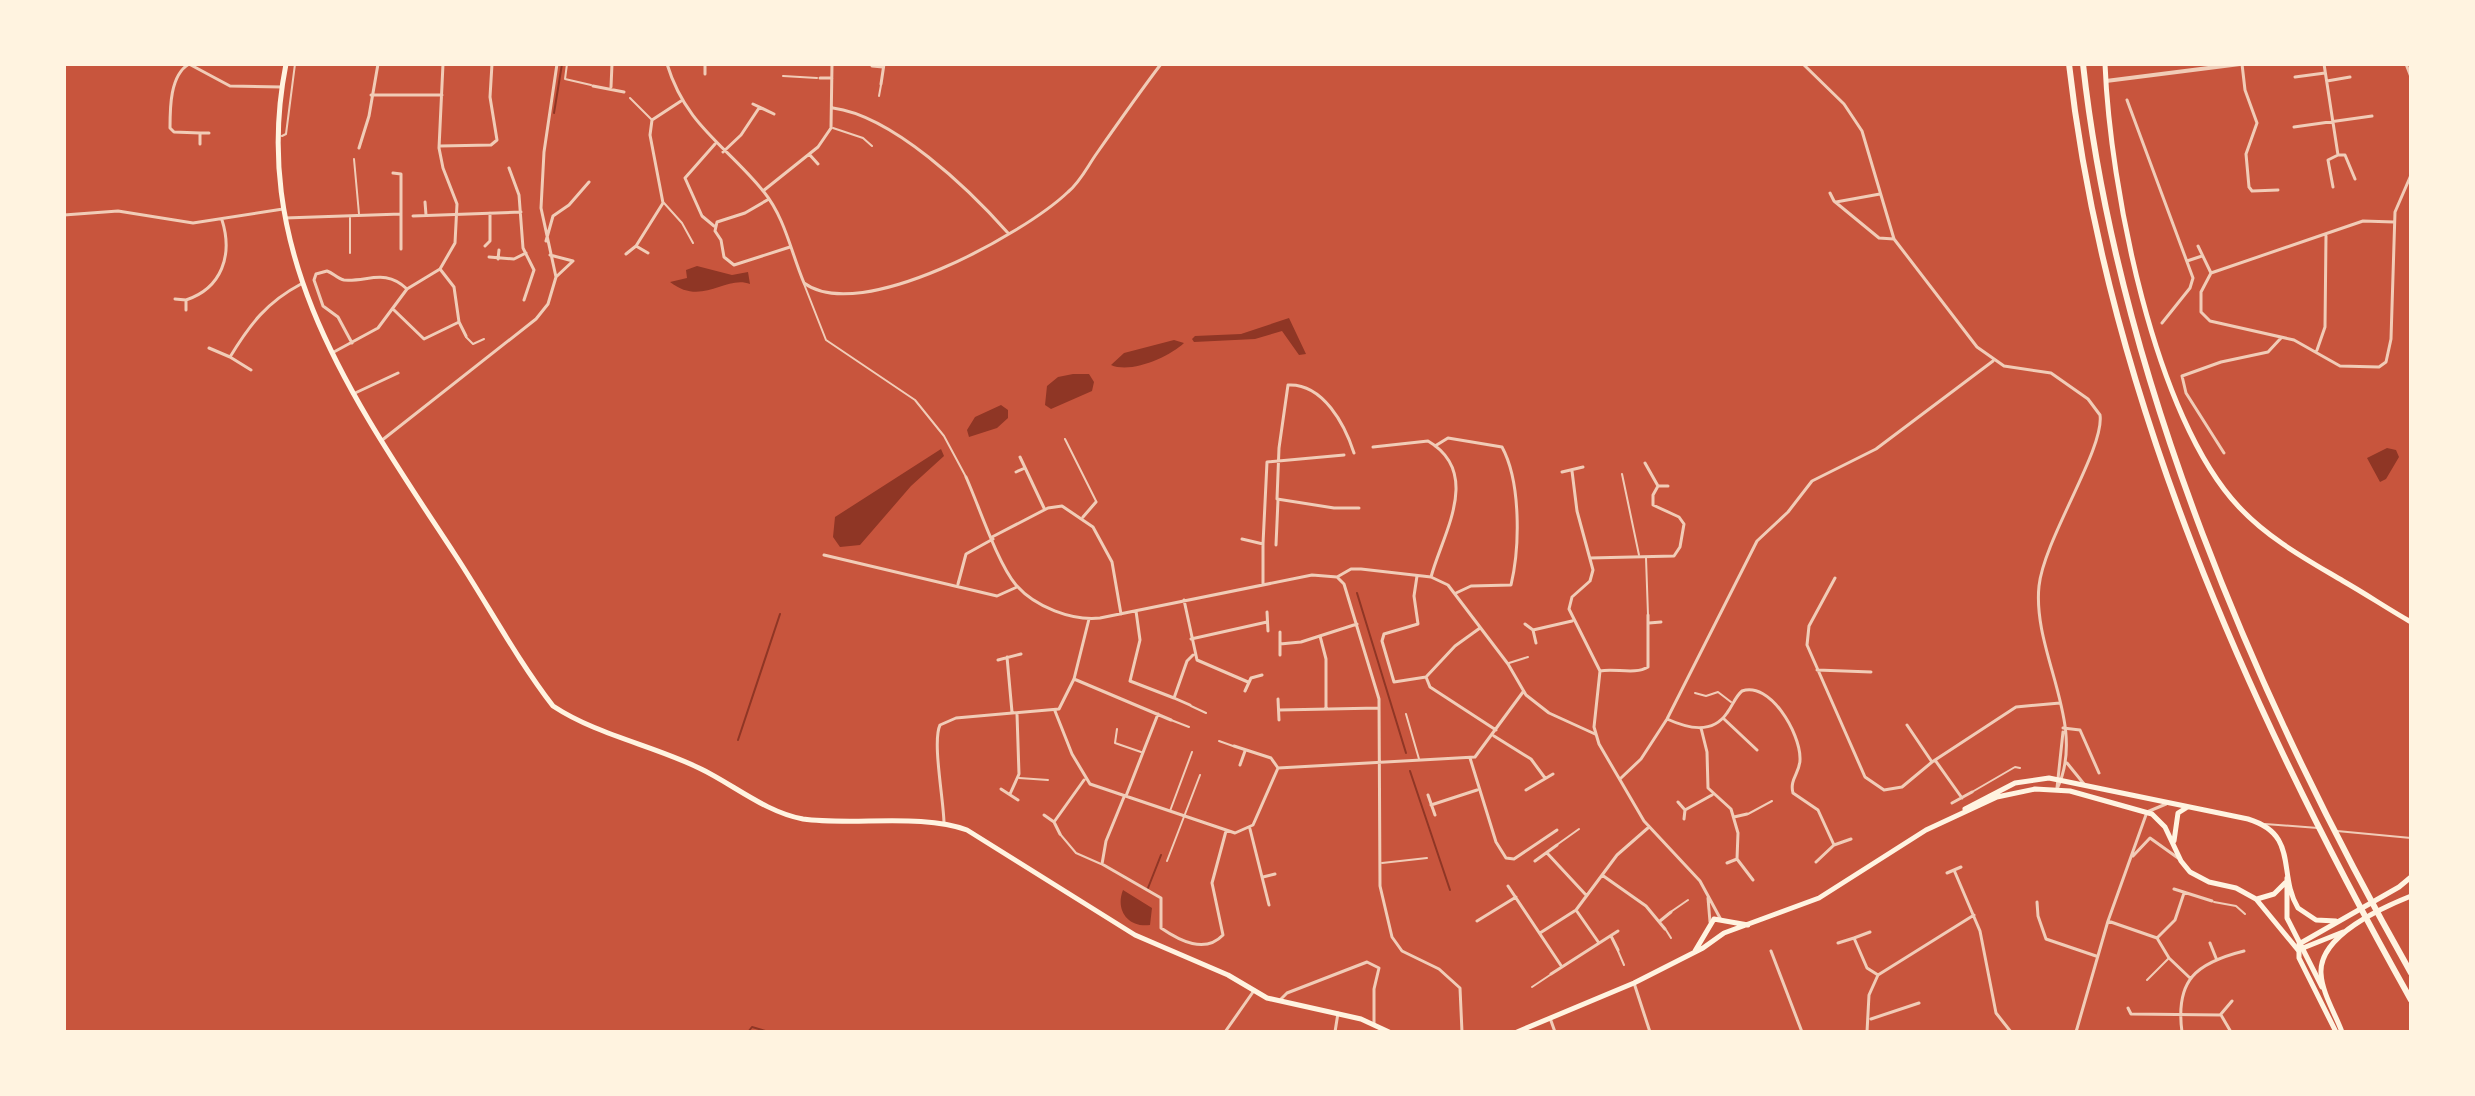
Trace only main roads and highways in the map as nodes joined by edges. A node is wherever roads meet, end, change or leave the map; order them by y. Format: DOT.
graph roads {
  1 [pos="286,64"];
  2 [pos="2069,64"];
  3 [pos="2083,64"];
  4 [pos="2105,64"];
  5 [pos="2411,624"];
  6 [pos="2058,770"];
  7 [pos="2055,779"];
  8 [pos="2187,808"];
  9 [pos="1954,816"];
  10 [pos="2174,846"];
  11 [pos="2289,869"];
  12 [pos="2411,877"];
  13 [pos="2286,882"];
  14 [pos="2411,896"];
  15 [pos="2256,899"];
  16 [pos="1722,919"];
  17 [pos="2336,921"];
  18 [pos="1710,925"];
  19 [pos="1750,925"];
  20 [pos="2343,932"];
  21 [pos="1722,934"];
  22 [pos="2300,948"];
  23 [pos="1694,951"];
  24 [pos="2411,973"];
  25 [pos="2323,988"];
  26 [pos="2411,1000"];
  27 [pos="1389,1032"];
  28 [pos="1517,1032"];
  29 [pos="2339,1032"];
  1 -- 27 [label="main road"];
  2 -- 26 [label="highway"];
  3 -- 24 [label="highway"];
  4 -- 5 [label="main road"];
  6 -- 7 [label="main road"];
  7 -- 8 [label="main road"];
  7 -- 9 [label="main road"];
  8 -- 10 [label="main road"];
  8 -- 11 [label="main road"];
  9 -- 10 [label="main road"];
  9 -- 19 [label="main road"];
  10 -- 15 [label="main road"];
  11 -- 13 [label="main road"];
  11 -- 17 [label="main road"];
  12 -- 17 [label="main road"];
  13 -- 15 [label="main road"];
  13 -- 22 [label="main road"];
  14 -- 20 [label="main road"];
  15 -- 22 [label="main road"];
  16 -- 18 [label="main road"];
  16 -- 19 [label="main road"];
  16 -- 21 [label="main road"];
  17 -- 22 [label="main road"];
  18 -- 21 [label="main road"];
  18 -- 23 [label="main road"];
  19 -- 21 [label="main road"];
  20 -- 22 [label="main road"];
  20 -- 25 [label="main road"];
  21 -- 23 [label="main road"];
  22 -- 25 [label="main road"];
  22 -- 29 [label="main road"];
  23 -- 28 [label="main road"];
  25 -- 29 [label="main road"];
}
